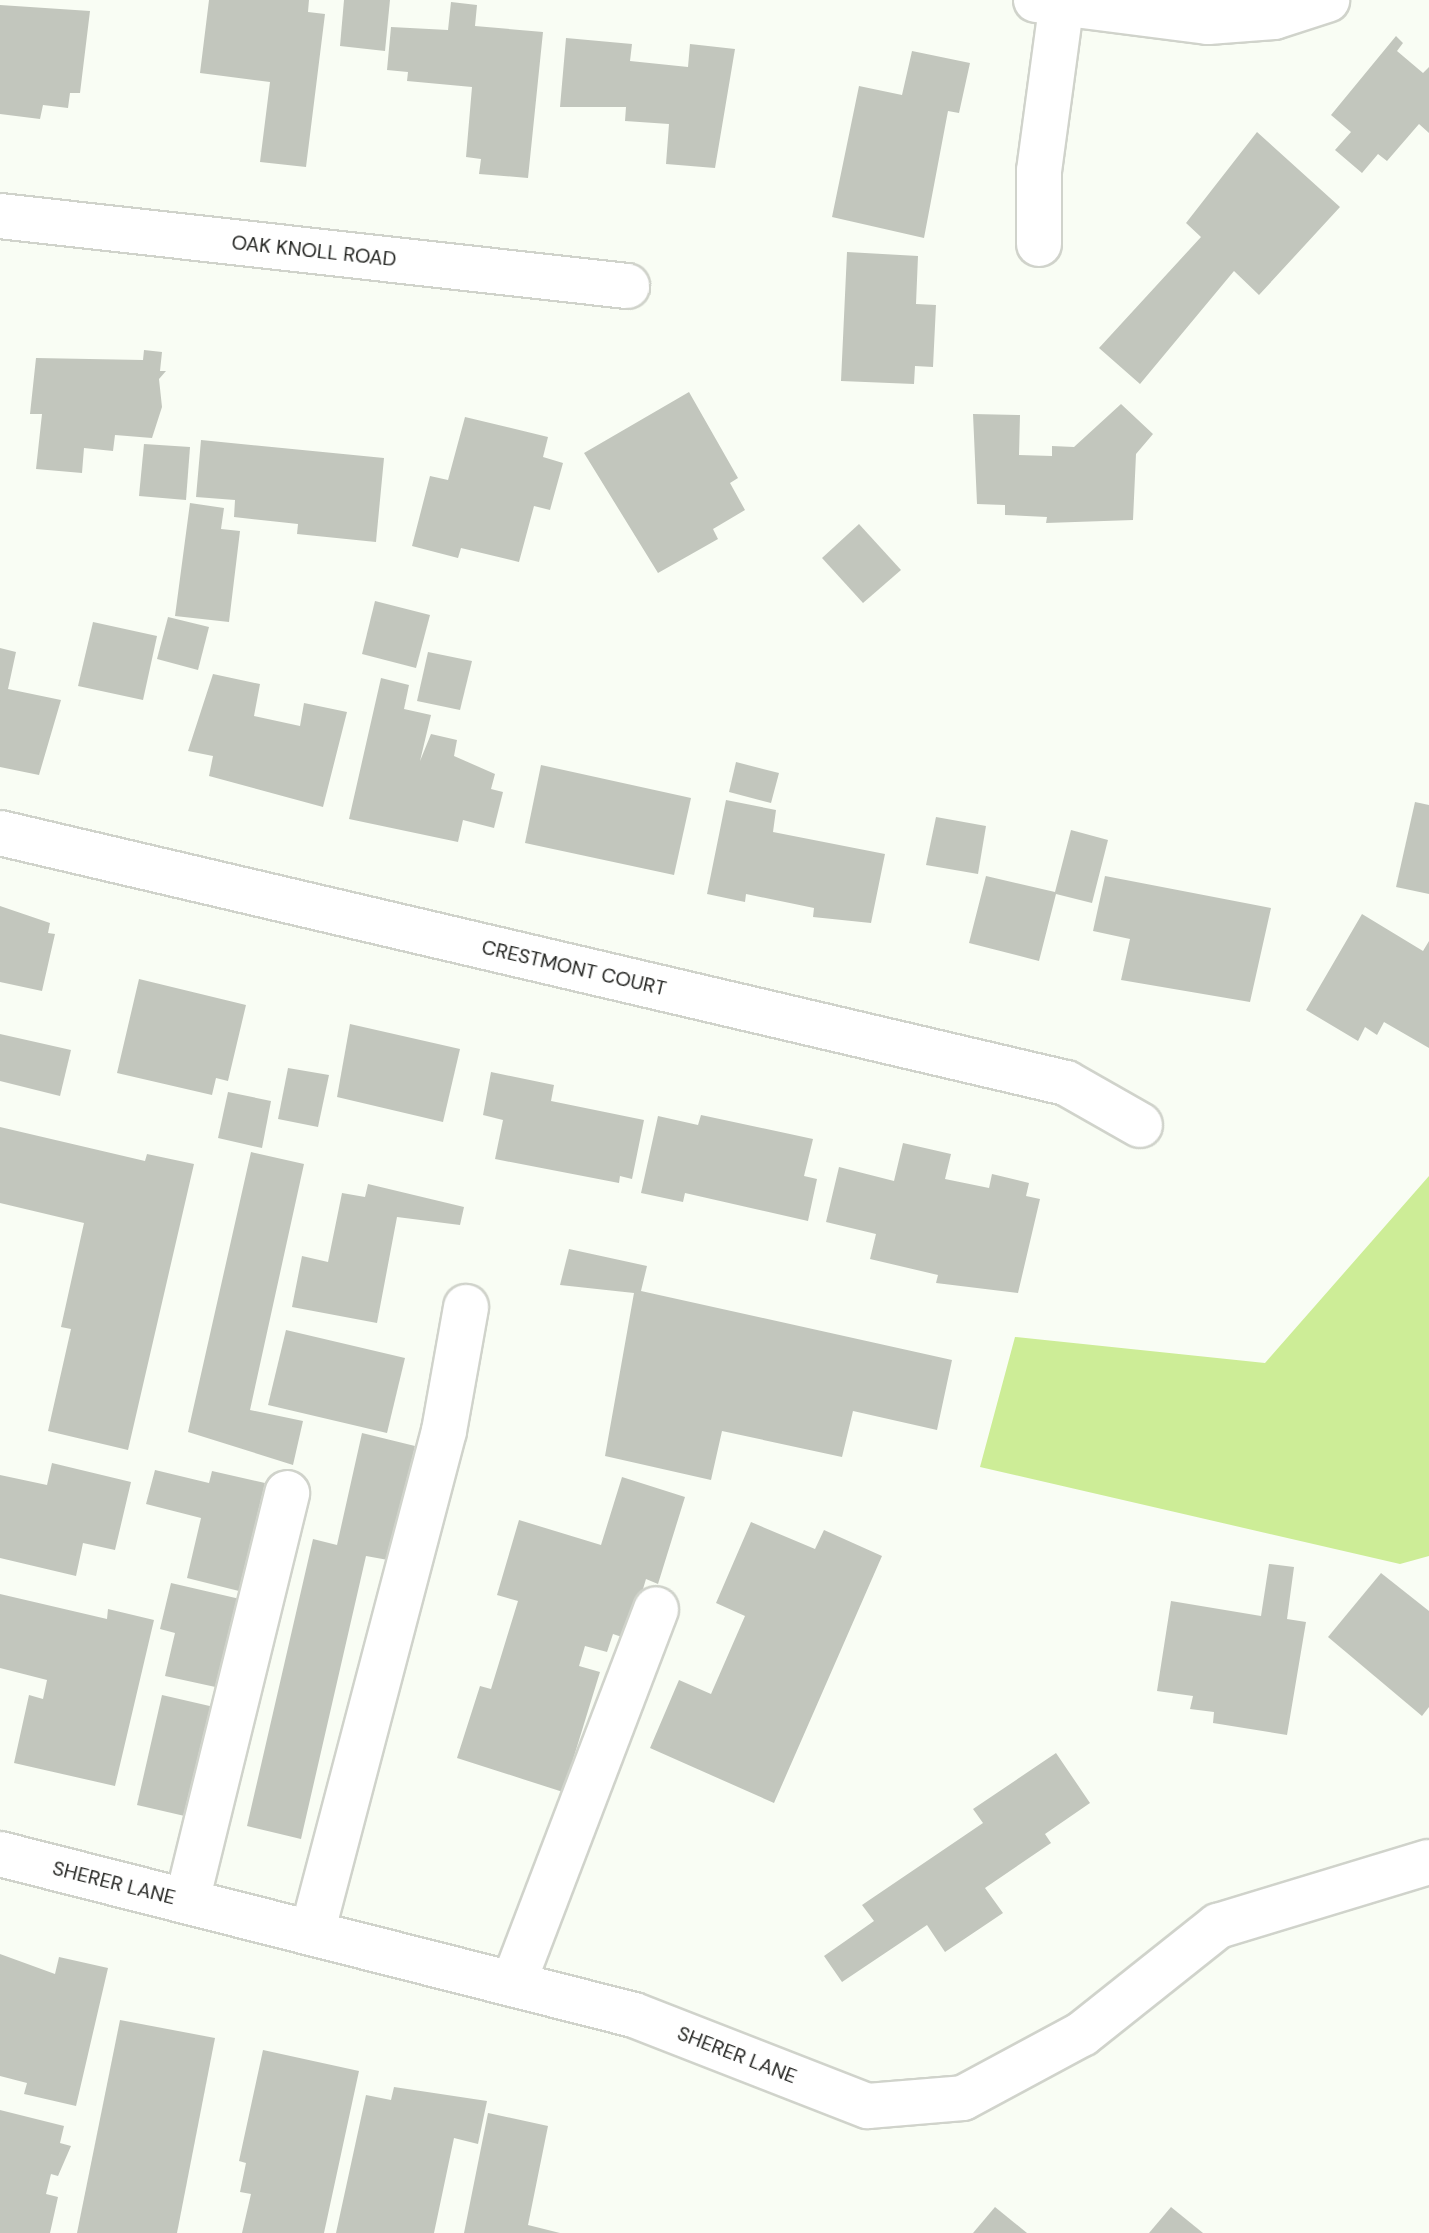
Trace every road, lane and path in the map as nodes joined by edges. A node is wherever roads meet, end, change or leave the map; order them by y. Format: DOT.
graph roads {
  1 [pos="1327,0"];
  2 [pos="1049,4"];
  3 [pos="0,216"];
  4 [pos="1039,244"];
  5 [pos="627,286"];
  6 [pos="0,833"];
  7 [pos="1140,1125"];
  8 [pos="466,1307"];
  9 [pos="287,1493"];
  10 [pos="656,1609"];
  11 [pos="0,1854"];
  12 [pos="1429,1862"];
  13 [pos="187,1901"];
  14 [pos="312,1933"];
  15 [pos="513,1984"];
  1 -- 2 [label="street"];
  2 -- 4 [label="street"];
  3 -- 5 [label="street, OAK KNOLL ROAD"];
  6 -- 7 [label="street, CRESTMONT COURT"];
  8 -- 14 [label="street"];
  9 -- 13 [label="street"];
  10 -- 15 [label="street"];
  11 -- 13 [label="street, SHERER LANE"];
  12 -- 15 [label="street, SHERER LANE"];
  13 -- 14 [label="street, SHERER LANE"];
  14 -- 15 [label="street, SHERER LANE"];
}
